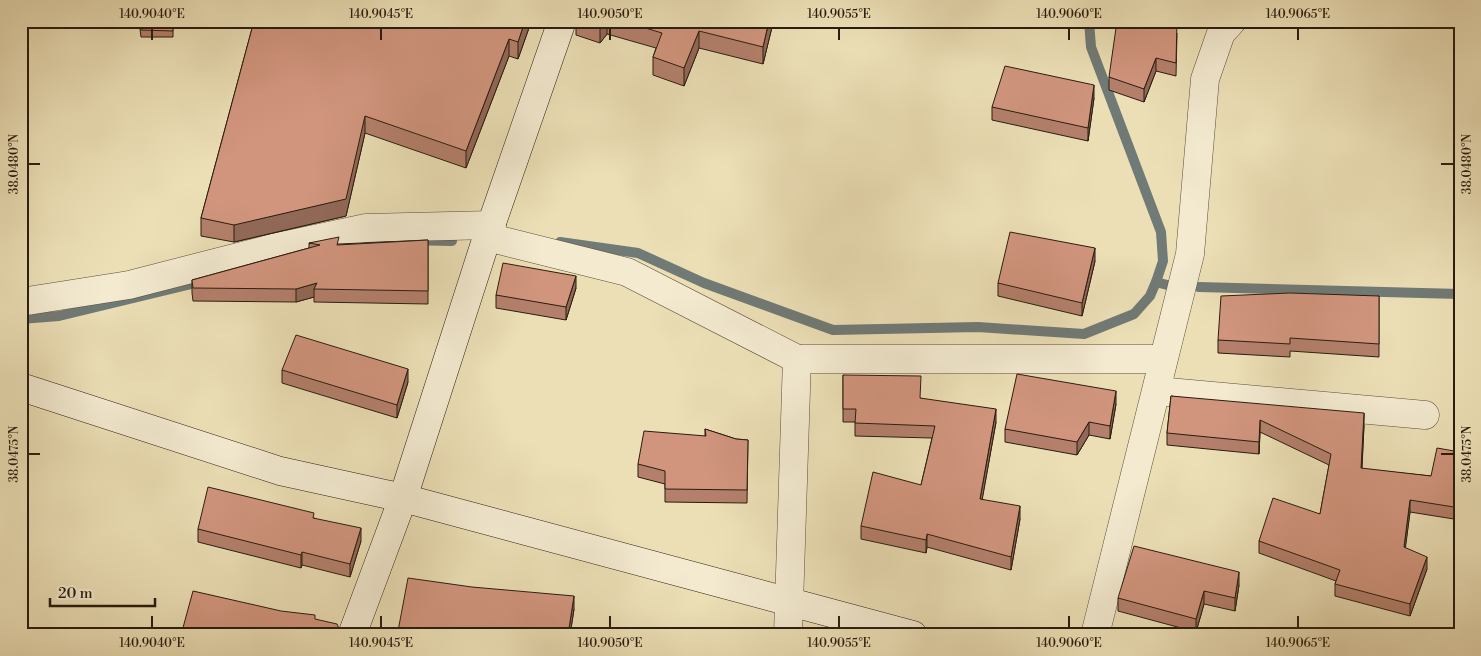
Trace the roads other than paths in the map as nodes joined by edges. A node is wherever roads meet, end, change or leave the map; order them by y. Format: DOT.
graph roads {
  1 [pos="562,21"];
  2 [pos="1232,21"];
  3 [pos="490,231"];
  4 [pos="21,302"];
  5 [pos="797,359"];
  6 [pos="1163,359"];
  7 [pos="21,387"];
  8 [pos="1157,391"];
  9 [pos="1426,416"];
  10 [pos="404,498"];
  11 [pos="789,602"];
  12 [pos="352,635"];
  13 [pos="788,635"];
  14 [pos="913,635"];
  15 [pos="1095,635"];
  1 -- 3 [label="street"];
  2 -- 6 [label="street"];
  3 -- 4 [label="street"];
  3 -- 5 [label="street"];
  3 -- 10 [label="street"];
  5 -- 6 [label="street"];
  5 -- 11 [label="street"];
  6 -- 8 [label="street"];
  7 -- 10 [label="street"];
  8 -- 9 [label="street"];
  8 -- 15 [label="street"];
  10 -- 11 [label="street"];
  10 -- 12 [label="street"];
  11 -- 13 [label="street"];
  11 -- 14 [label="street"];
}
